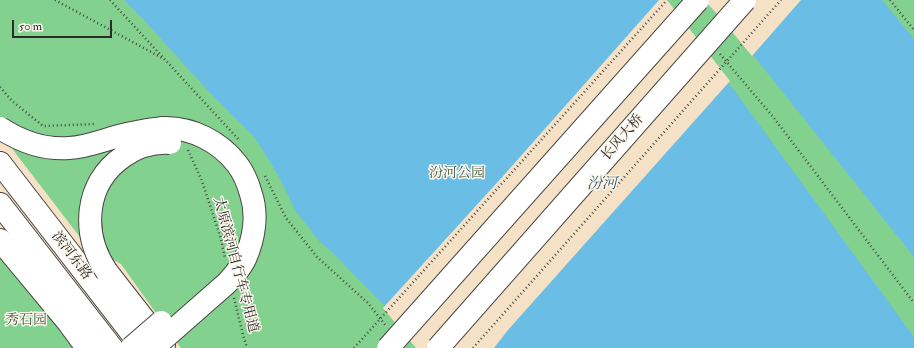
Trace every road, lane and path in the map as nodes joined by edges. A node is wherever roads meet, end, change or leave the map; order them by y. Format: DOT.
graph roads {
  1 [pos="55,0"];
  2 [pos="667,0"];
  3 [pos="698,0"];
  4 [pos="745,0"];
  5 [pos="781,0"];
  6 [pos="890,0"];
  7 [pos="914,30"];
  8 [pos="720,53"];
  9 [pos="166,60"];
  10 [pos="0,87"];
  11 [pos="98,124"];
  12 [pos="0,128"];
  13 [pos="187,146"];
  14 [pos="0,163"];
  15 [pos="0,204"];
  16 [pos="0,240"];
  17 [pos="226,261"];
  18 [pos="233,291"];
  19 [pos="914,303"];
  20 [pos="68,322"];
  21 [pos="79,348"];
  22 [pos="87,348"];
  23 [pos="112,348"];
  24 [pos="131,348"];
  25 [pos="143,348"];
  26 [pos="153,348"];
  27 [pos="166,348"];
  28 [pos="247,348"];
  29 [pos="354,348"];
  30 [pos="388,348"];
  31 [pos="438,348"];
  32 [pos="473,348"];
  1 -- 9 [label="path"];
  2 -- 29 [label="path, bridge"];
  3 -- 30 [label="highway, bridge"];
  4 -- 31 [label="highway, 长风大桥, bridge"];
  5 -- 32 [label="path, bridge"];
  6 -- 7 [label="path"];
  8 -- 19 [label="path"];
  10 -- 11 [label="path"];
  12 -- 26 [label="highway, bridge"];
  13 -- 17 [label="path, 太原滨河自行车专用道"];
  14 -- 25 [label="highway, 滨河东路"];
  15 -- 23 [label="highway, 滨河东路"];
  16 -- 20 [label="highway"];
  18 -- 28 [label="path, 太原滨河自行车专用道"];
  20 -- 21 [label="highway"];
  20 -- 22 [label="highway"];
  24 -- 27 [label="highway, bridge"];
}
